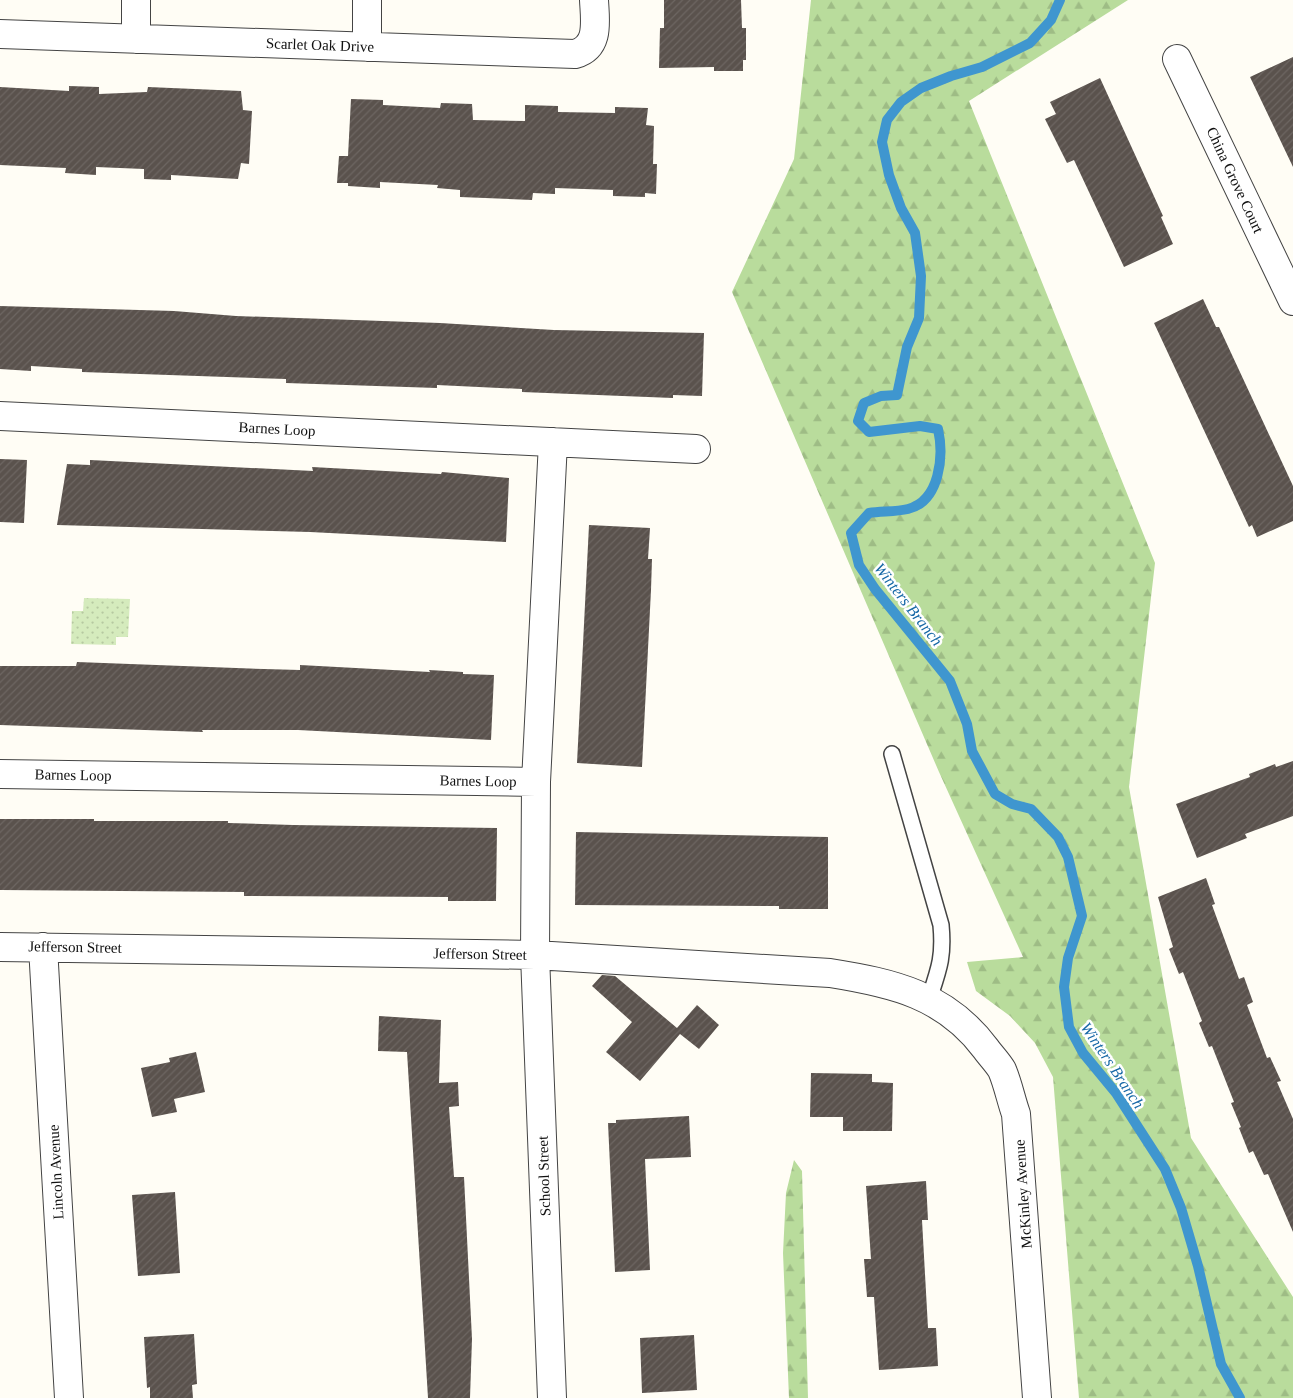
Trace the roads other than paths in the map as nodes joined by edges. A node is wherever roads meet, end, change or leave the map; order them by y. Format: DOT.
graph roads {
  1 [pos="136,0"];
  2 [pos="367,0"];
  3 [pos="594,0"];
  4 [pos="0,34"];
  5 [pos="136,39"];
  6 [pos="367,47"];
  7 [pos="1178,59"];
  8 [pos="1293,301"];
  9 [pos="0,416"];
  10 [pos="553,442"];
  11 [pos="696,449"];
  12 [pos="892,754"];
  13 [pos="0,774"];
  14 [pos="536,782"];
  15 [pos="43,946"];
  16 [pos="0,947"];
  17 [pos="535,955"];
  18 [pos="940,1006"];
  19 [pos="69,1398"];
  20 [pos="552,1398"];
  21 [pos="1037,1398"];
  1 -- 5 [label="street"];
  2 -- 6 [label="street"];
  3 -- 6 [label="street, Scarlet Oak Drive"];
  4 -- 5 [label="street, Scarlet Oak Drive"];
  5 -- 6 [label="street, Scarlet Oak Drive"];
  7 -- 8 [label="street, China Grove Court"];
  9 -- 10 [label="street, Barnes Loop"];
  10 -- 11 [label="street, Barnes Loop"];
  10 -- 14 [label="street, Barnes Loop"];
  12 -- 18 [label="lane"];
  13 -- 14 [label="street, Barnes Loop"];
  14 -- 17 [label="street, Barnes Loop"];
  15 -- 16 [label="street, Jefferson Street"];
  15 -- 17 [label="street, Jefferson Street"];
  15 -- 19 [label="street, Lincoln Avenue"];
  17 -- 18 [label="street, Jefferson Street"];
  17 -- 20 [label="street, School Street"];
  18 -- 21 [label="street, McKinley Avenue"];
}
